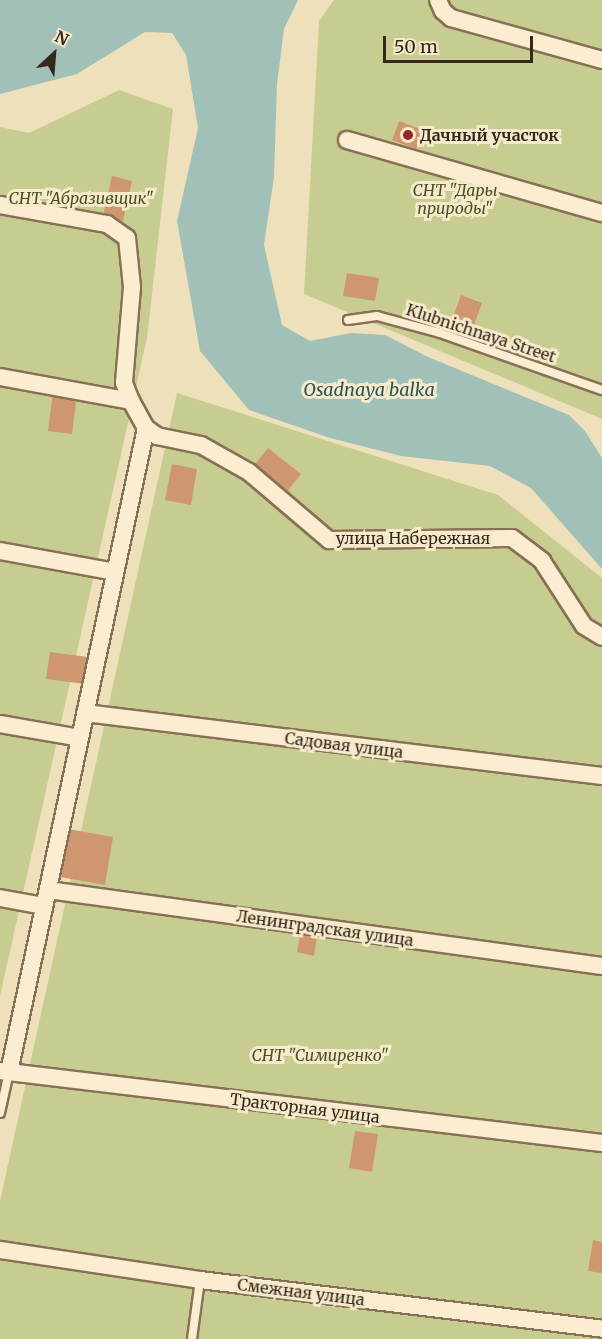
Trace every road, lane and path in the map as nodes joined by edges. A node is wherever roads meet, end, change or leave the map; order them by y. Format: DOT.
graph roads {
  1 [pos="438,0"];
  2 [pos="602,60"];
  3 [pos="347,140"];
  4 [pos="0,206"];
  5 [pos="602,213"];
  6 [pos="348,320"];
  7 [pos="0,376"];
  8 [pos="602,390"];
  9 [pos="130,401"];
  10 [pos="146,428"];
  11 [pos="0,551"];
  12 [pos="115,572"];
  13 [pos="602,637"];
  14 [pos="85,714"];
  15 [pos="0,724"];
  16 [pos="80,738"];
  17 [pos="602,776"];
  18 [pos="0,898"];
  19 [pos="46,898"];
  20 [pos="602,966"];
  21 [pos="4,1072"];
  22 [pos="0,1113"];
  23 [pos="602,1143"];
  24 [pos="0,1250"];
  25 [pos="200,1280"];
  26 [pos="602,1329"];
  27 [pos="192,1339"];
  1 -- 2 [label="street"];
  3 -- 5 [label="street"];
  4 -- 9 [label="street"];
  6 -- 8 [label="lane, Klubnichnaya Street"];
  7 -- 9 [label="street"];
  9 -- 10 [label="street"];
  10 -- 12 [label="street"];
  10 -- 13 [label="street, улица Набережная"];
  11 -- 12 [label="street"];
  12 -- 14 [label="street"];
  14 -- 16 [label="street"];
  14 -- 17 [label="street, Садовая улица"];
  15 -- 16 [label="street"];
  16 -- 19 [label="street"];
  18 -- 19 [label="street, Ленинградская улица"];
  19 -- 20 [label="street, Ленинградская улица"];
  19 -- 21 [label="street"];
  21 -- 22 [label="lane"];
  21 -- 23 [label="street, Тракторная улица"];
  24 -- 25 [label="street, Смежная улица"];
  25 -- 26 [label="street, Смежная улица"];
  25 -- 27 [label="lane"];
}
